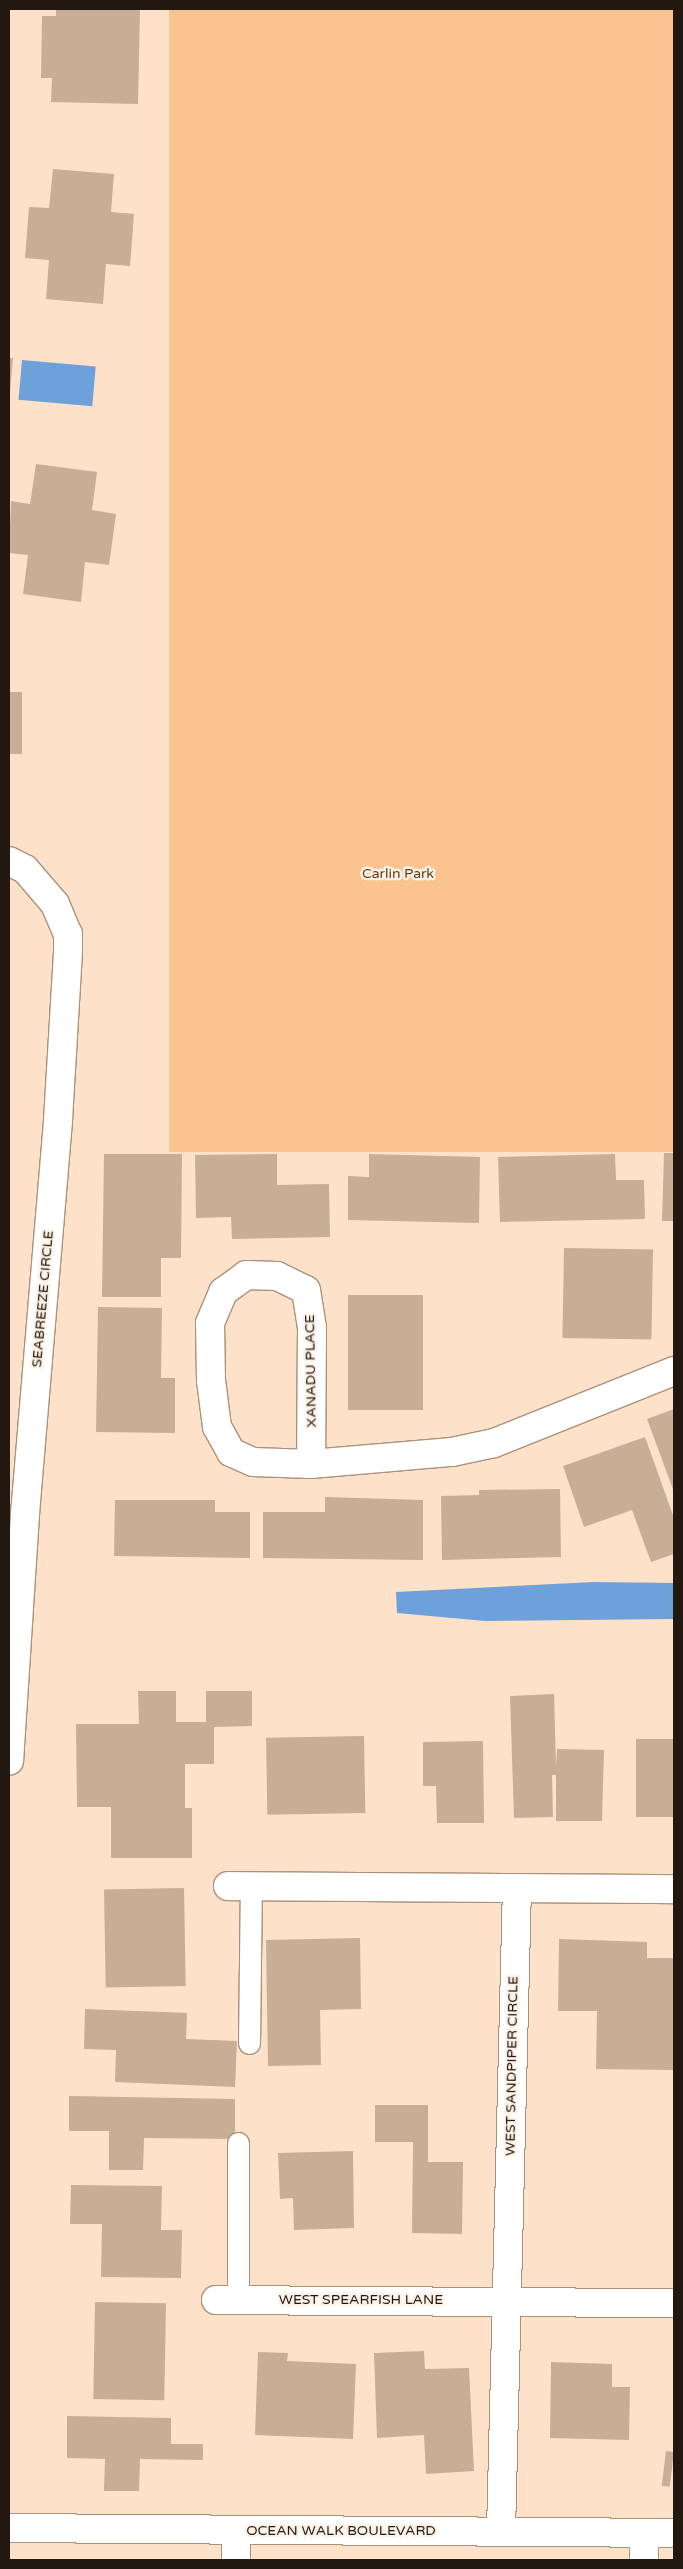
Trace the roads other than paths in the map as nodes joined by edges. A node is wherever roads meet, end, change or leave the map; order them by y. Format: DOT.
graph roads {
  1 [pos="9,861"];
  2 [pos="674,1371"];
  3 [pos="311,1464"];
  4 [pos="9,1760"];
  5 [pos="239,1886"];
  6 [pos="516,1888"];
  7 [pos="674,1889"];
  8 [pos="249,2043"];
  9 [pos="238,2143"];
  10 [pos="227,2300"];
  11 [pos="507,2300"];
  12 [pos="674,2303"];
  13 [pos="9,2528"];
  14 [pos="236,2530"];
  15 [pos="501,2532"];
  16 [pos="644,2533"];
  17 [pos="674,2533"];
  18 [pos="236,2560"];
  19 [pos="644,2560"];
  1 -- 4 [label="street, SEABREEZE CIRCLE"];
  2 -- 3 [label="street, XANADU PLACE"];
  3 -- 3 [label="street, XANADU PLACE"];
  5 -- 6 [label="street"];
  5 -- 8 [label="lane"];
  6 -- 7 [label="street"];
  6 -- 11 [label="street, WEST SANDPIPER CIRCLE"];
  9 -- 10 [label="lane"];
  10 -- 11 [label="street, WEST SPEARFISH LANE"];
  11 -- 12 [label="street, WEST SPEARFISH LANE"];
  11 -- 15 [label="street, WEST SANDPIPER CIRCLE"];
  13 -- 14 [label="street, OCEAN WALK BOULEVARD"];
  14 -- 15 [label="street, OCEAN WALK BOULEVARD"];
  14 -- 18 [label="street"];
  15 -- 16 [label="street, OCEAN WALK BOULEVARD"];
  16 -- 17 [label="street, OCEAN WALK BOULEVARD"];
  16 -- 19 [label="street"];
}
